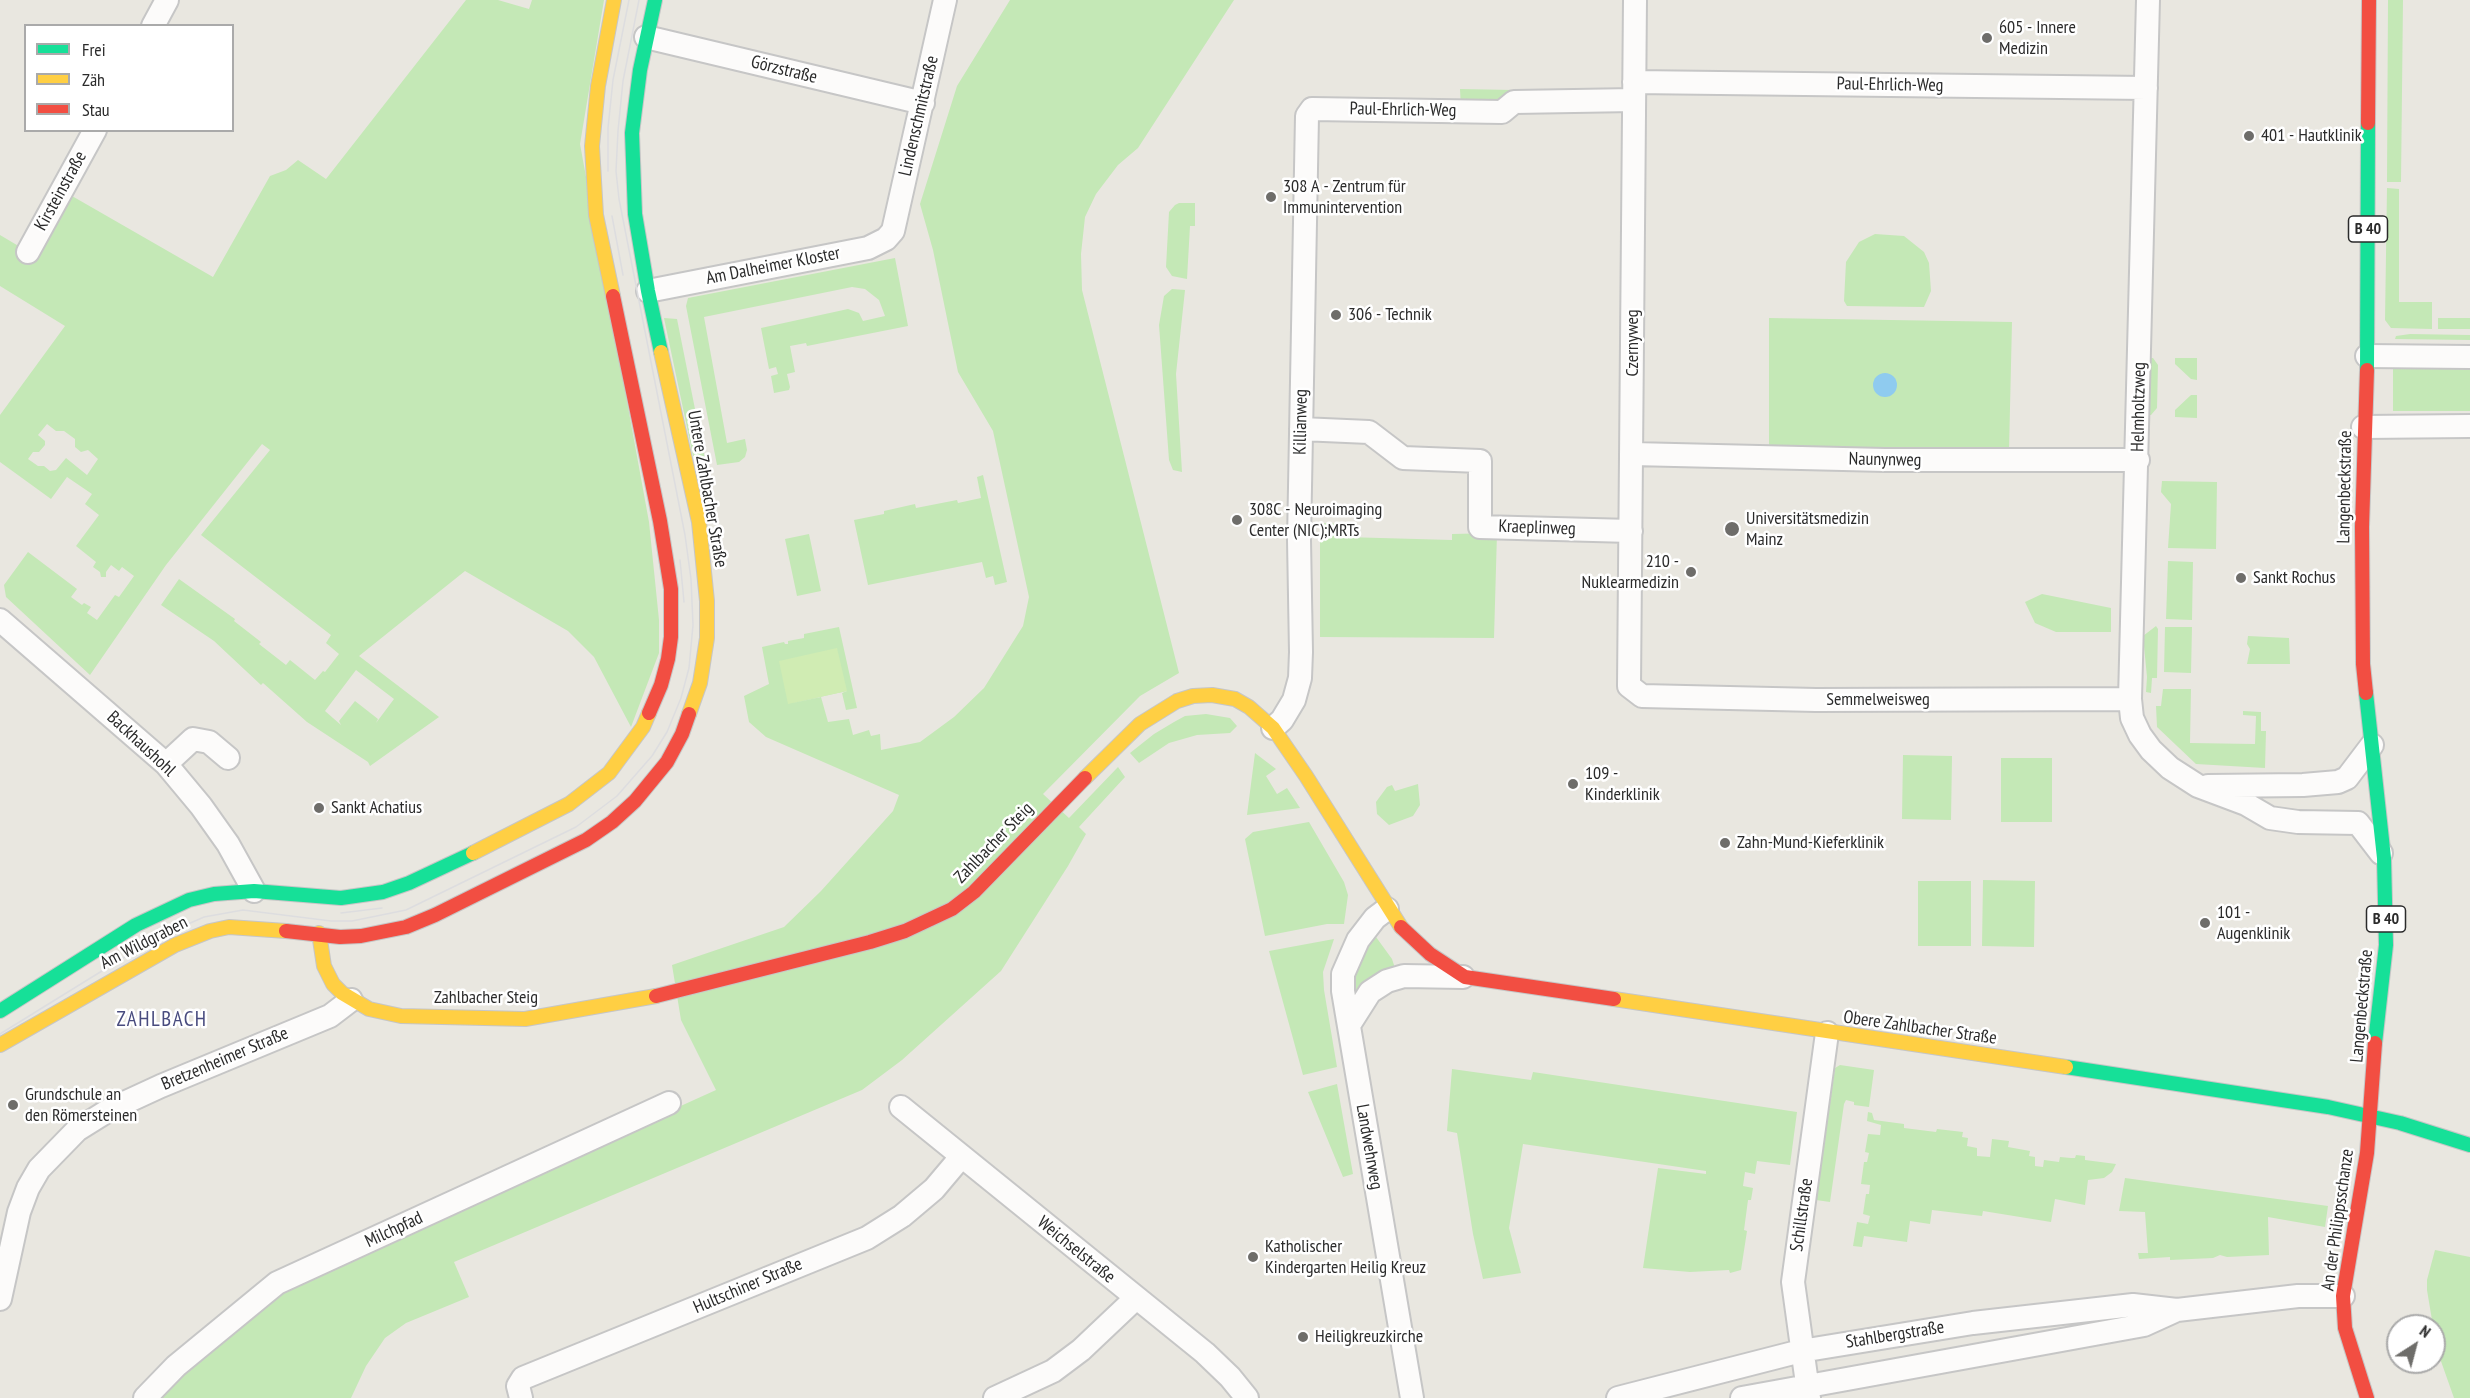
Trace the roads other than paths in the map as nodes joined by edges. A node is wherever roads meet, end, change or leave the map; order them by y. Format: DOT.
graph roads {
  1 [pos="167,0"];
  2 [pos="614,0"];
  3 [pos="655,0"];
  4 [pos="945,0"];
  5 [pos="1635,0"];
  6 [pos="2148,0"];
  7 [pos="2369,0"];
  8 [pos="154,24"];
  9 [pos="646,37"];
  10 [pos="2146,88"];
  11 [pos="1634,91"];
  12 [pos="923,104"];
  13 [pos="1312,109"];
  14 [pos="94,132"];
  15 [pos="893,231"];
  16 [pos="27,252"];
  17 [pos="648,291"];
  18 [pos="2367,356"];
  19 [pos="2470,357"];
  20 [pos="2470,426"];
  21 [pos="2363,427"];
  22 [pos="1300,429"];
  23 [pos="1633,454"];
  24 [pos="2138,460"];
  25 [pos="1631,531"];
  26 [pos="0,621"];
  27 [pos="1629,686"];
  28 [pos="2130,699"];
  29 [pos="1273,728"];
  30 [pos="2372,745"];
  31 [pos="228,758"];
  32 [pos="166,764"];
  33 [pos="2198,786"];
  34 [pos="2385,858"];
  35 [pos="375,893"];
  36 [pos="297,896"];
  37 [pos="256,902"];
  38 [pos="1388,909"];
  39 [pos="317,910"];
  40 [pos="342,913"];
  41 [pos="250,926"];
  42 [pos="319,933"];
  43 [pos="340,937"];
  44 [pos="342,954"];
  45 [pos="1465,977"];
  46 [pos="348,989"];
  47 [pos="0,1011"];
  48 [pos="1348,1025"];
  49 [pos="1827,1033"];
  50 [pos="0,1045"];
  51 [pos="669,1103"];
  52 [pos="901,1107"];
  53 [pos="2369,1115"];
  54 [pos="2470,1145"];
  55 [pos="961,1157"];
  56 [pos="2343,1296"];
  57 [pos="1136,1298"];
  58 [pos="0,1299"];
  59 [pos="2177,1310"];
  60 [pos="1801,1351"];
  61 [pos="519,1392"];
  62 [pos="1808,1392"];
  63 [pos="145,1398"];
  64 [pos="995,1398"];
  65 [pos="1247,1398"];
  66 [pos="1412,1398"];
  67 [pos="1618,1398"];
  68 [pos="1742,1398"];
  69 [pos="2367,1398"];
  1 -- 8 [label="street"];
  2 -- 35 [label="street"];
  3 -- 9 [label="street, Untere Zahlbacher Straße"];
  4 -- 12 [label="street, Lindenschmitstraße"];
  5 -- 11 [label="street, Czernyweg"];
  6 -- 10 [label="street, Helmholtzweg"];
  7 -- 18 [label="street, Langenbeckstraße / B 40"];
  9 -- 12 [label="street, Görzstraße"];
  9 -- 17 [label="street, Untere Zahlbacher Straße"];
  10 -- 11 [label="street, Paul-Ehrlich-Weg"];
  10 -- 24 [label="street, Helmholtzweg"];
  11 -- 13 [label="street, Paul-Ehrlich-Weg"];
  11 -- 23 [label="street, Czernyweg"];
  12 -- 15 [label="street, Lindenschmitstraße"];
  13 -- 22 [label="street, Killianweg"];
  14 -- 16 [label="street, Kirsteinstraße"];
  15 -- 17 [label="street, Am Dalheimer Kloster"];
  17 -- 43 [label="street, Untere Zahlbacher Straße"];
  18 -- 19 [label="street"];
  18 -- 21 [label="street, Langenbeckstraße / B 40"];
  20 -- 21 [label="street"];
  21 -- 30 [label="street, Langenbeckstraße / B 40"];
  22 -- 25 [label="street, Kraeplinweg"];
  22 -- 29 [label="street, Killianweg"];
  23 -- 24 [label="street, Naunynweg"];
  23 -- 25 [label="street, Czernyweg"];
  24 -- 28 [label="street, Helmholtzweg"];
  25 -- 27 [label="street, Czernyweg"];
  26 -- 32 [label="street, Backhaushohl"];
  27 -- 28 [label="street, Semmelweisweg"];
  28 -- 33 [label="street, Helmholtzweg"];
  29 -- 38 [label="street, Zahlbacher Steig"];
  29 -- 46 [label="street, Zahlbacher Steig"];
  30 -- 33 [label="street"];
  30 -- 34 [label="street, Langenbeckstraße / B 40"];
  31 -- 32 [label="street"];
  32 -- 37 [label="street, Backhaushohl"];
  33 -- 34 [label="street, Helmholtzweg"];
  34 -- 53 [label="street, Langenbeckstraße / B 40"];
  35 -- 36 [label="street"];
  35 -- 40 [label="street"];
  36 -- 37 [label="street, Am Wildgraben"];
  36 -- 39 [label="street"];
  37 -- 41 [label="street"];
  37 -- 47 [label="street, Am Wildgraben"];
  38 -- 45 [label="street, Obere Zahlbacher Straße"];
  38 -- 48 [label="street, Landwehrweg"];
  41 -- 42 [label="street, Am Wildgraben"];
  41 -- 50 [label="street, Am Wildgraben"];
  42 -- 43 [label="street, Am Wildgraben"];
  42 -- 46 [label="street, Zahlbacher Steig"];
  43 -- 44 [label="street"];
  45 -- 48 [label="street"];
  45 -- 49 [label="street, Obere Zahlbacher Straße"];
  46 -- 58 [label="street, Bretzenheimer Straße"];
  48 -- 66 [label="street, Landwehrweg"];
  49 -- 53 [label="street, Obere Zahlbacher Straße"];
  49 -- 60 [label="street, Schillstraße"];
  51 -- 63 [label="street, Milchpfad"];
  52 -- 55 [label="street, Weichselstraße"];
  53 -- 54 [label="street, Obere Zahlbacher Straße"];
  53 -- 56 [label="street, An der Philippsschanze / B 40"];
  55 -- 57 [label="street, Weichselstraße"];
  55 -- 61 [label="street, Hultschiner Straße"];
  56 -- 59 [label="street, Stahlbergstraße"];
  56 -- 69 [label="street, An der Philippsschanze / B 40"];
  57 -- 64 [label="street"];
  57 -- 65 [label="street, Weichselstraße"];
  59 -- 60 [label="street, Stahlbergstraße"];
  59 -- 62 [label="street, Stahlbergstraße"];
  60 -- 62 [label="street, Schillstraße"];
  60 -- 67 [label="street, Stahlbergstraße"];
  62 -- 68 [label="street, Stahlbergstraße"];
}
